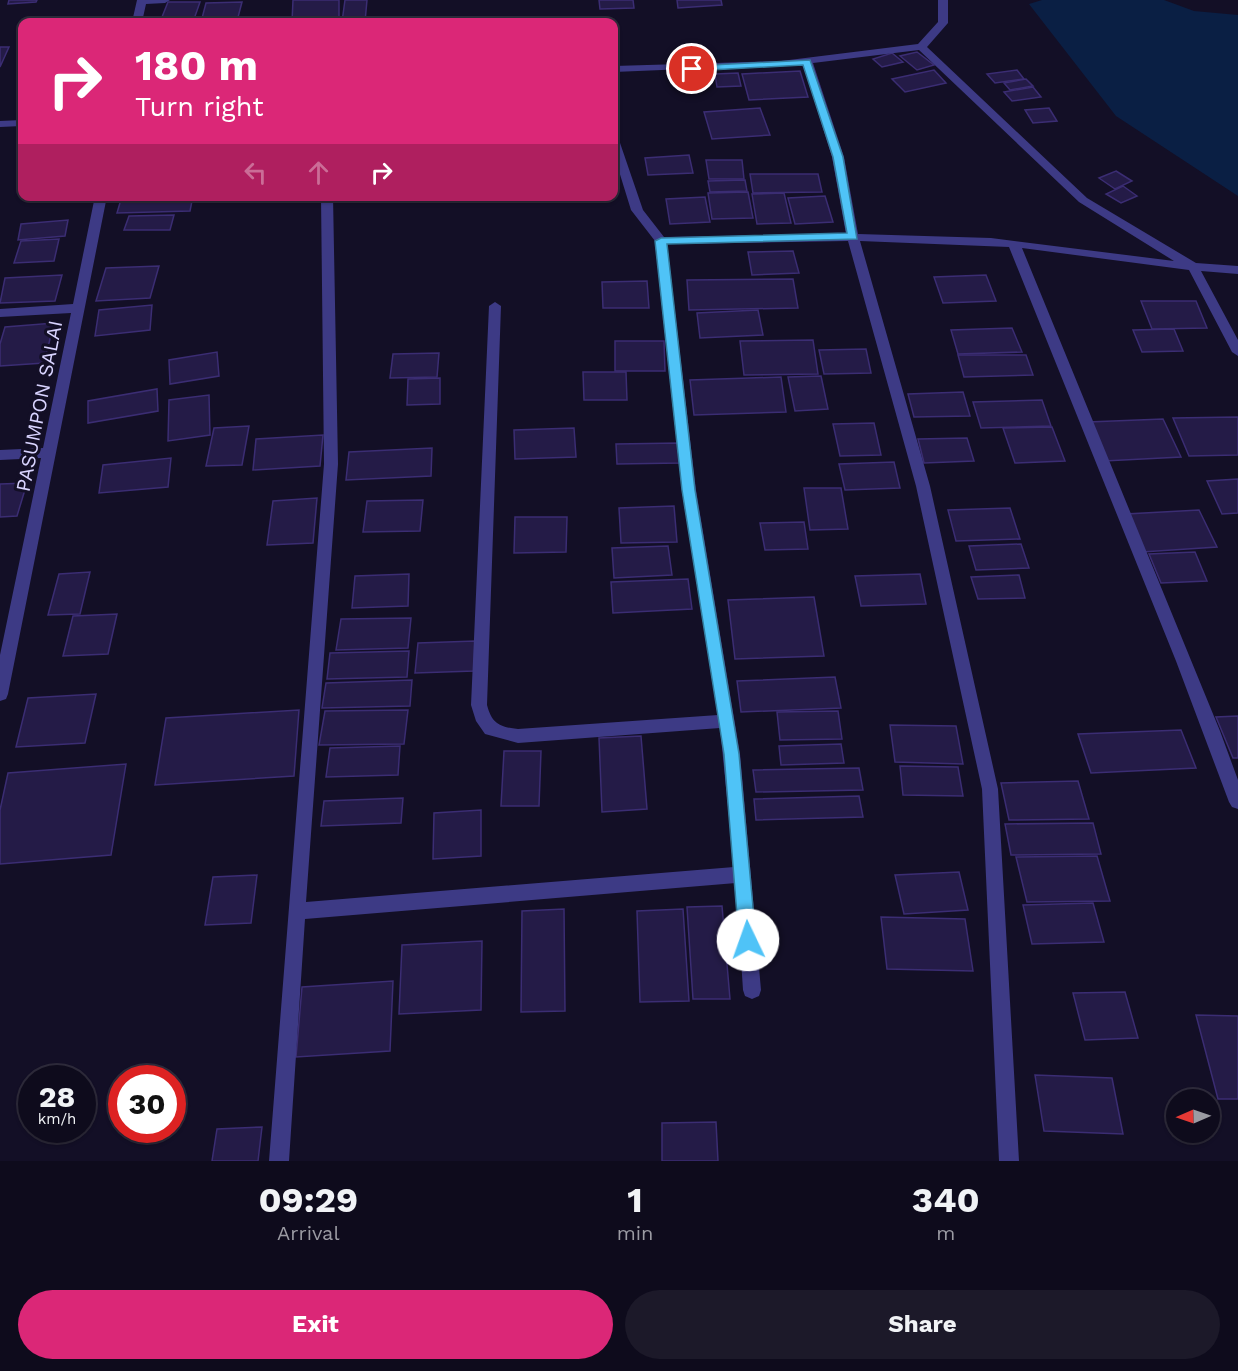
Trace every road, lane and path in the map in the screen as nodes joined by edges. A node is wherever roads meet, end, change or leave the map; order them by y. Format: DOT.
graph roads {
  1 [pos="165,0"];
  2 [pos="943,0"];
  3 [pos="142,1"];
  4 [pos="138,18"];
  5 [pos="921,47"];
  6 [pos="807,62"];
  7 [pos="618,69"];
  8 [pos="18,123"];
  9 [pos="0,124"];
  10 [pos="618,152"];
  11 [pos="100,201"];
  12 [pos="327,201"];
  13 [pos="853,237"];
  14 [pos="661,241"];
  15 [pos="1014,243"];
  16 [pos="1193,267"];
  17 [pos="1238,270"];
  18 [pos="495,306"];
  19 [pos="79,308"];
  20 [pos="0,313"];
  21 [pos="1238,352"];
  22 [pos="50,453"];
  23 [pos="0,455"];
  24 [pos="5,649"];
  25 [pos="0,694"];
  26 [pos="726,721"];
  27 [pos="1238,801"];
  28 [pos="744,874"];
  29 [pos="296,911"];
  30 [pos="752,990"];
  31 [pos="279,1161"];
  32 [pos="1009,1161"];
  1 -- 3 [label="street"];
  2 -- 5 [label="street"];
  3 -- 4 [label="street"];
  5 -- 6 [label="street"];
  5 -- 16 [label="street"];
  6 -- 7 [label="street"];
  6 -- 13 [label="street"];
  8 -- 9 [label="street"];
  10 -- 14 [label="street"];
  11 -- 19 [label="street, PASUMPON SALAI"];
  12 -- 29 [label="street"];
  13 -- 14 [label="street"];
  13 -- 15 [label="street"];
  13 -- 32 [label="street"];
  14 -- 26 [label="street"];
  15 -- 16 [label="street"];
  15 -- 27 [label="street"];
  16 -- 17 [label="street"];
  16 -- 21 [label="street"];
  18 -- 26 [label="street"];
  19 -- 20 [label="street"];
  19 -- 22 [label="street, PASUMPON SALAI"];
  22 -- 23 [label="street"];
  22 -- 24 [label="street, PASUMPON SALAI"];
  24 -- 25 [label="street, PASUMPON SALAI"];
  26 -- 28 [label="street"];
  28 -- 29 [label="street"];
  28 -- 30 [label="street"];
  29 -- 31 [label="street"];
}
